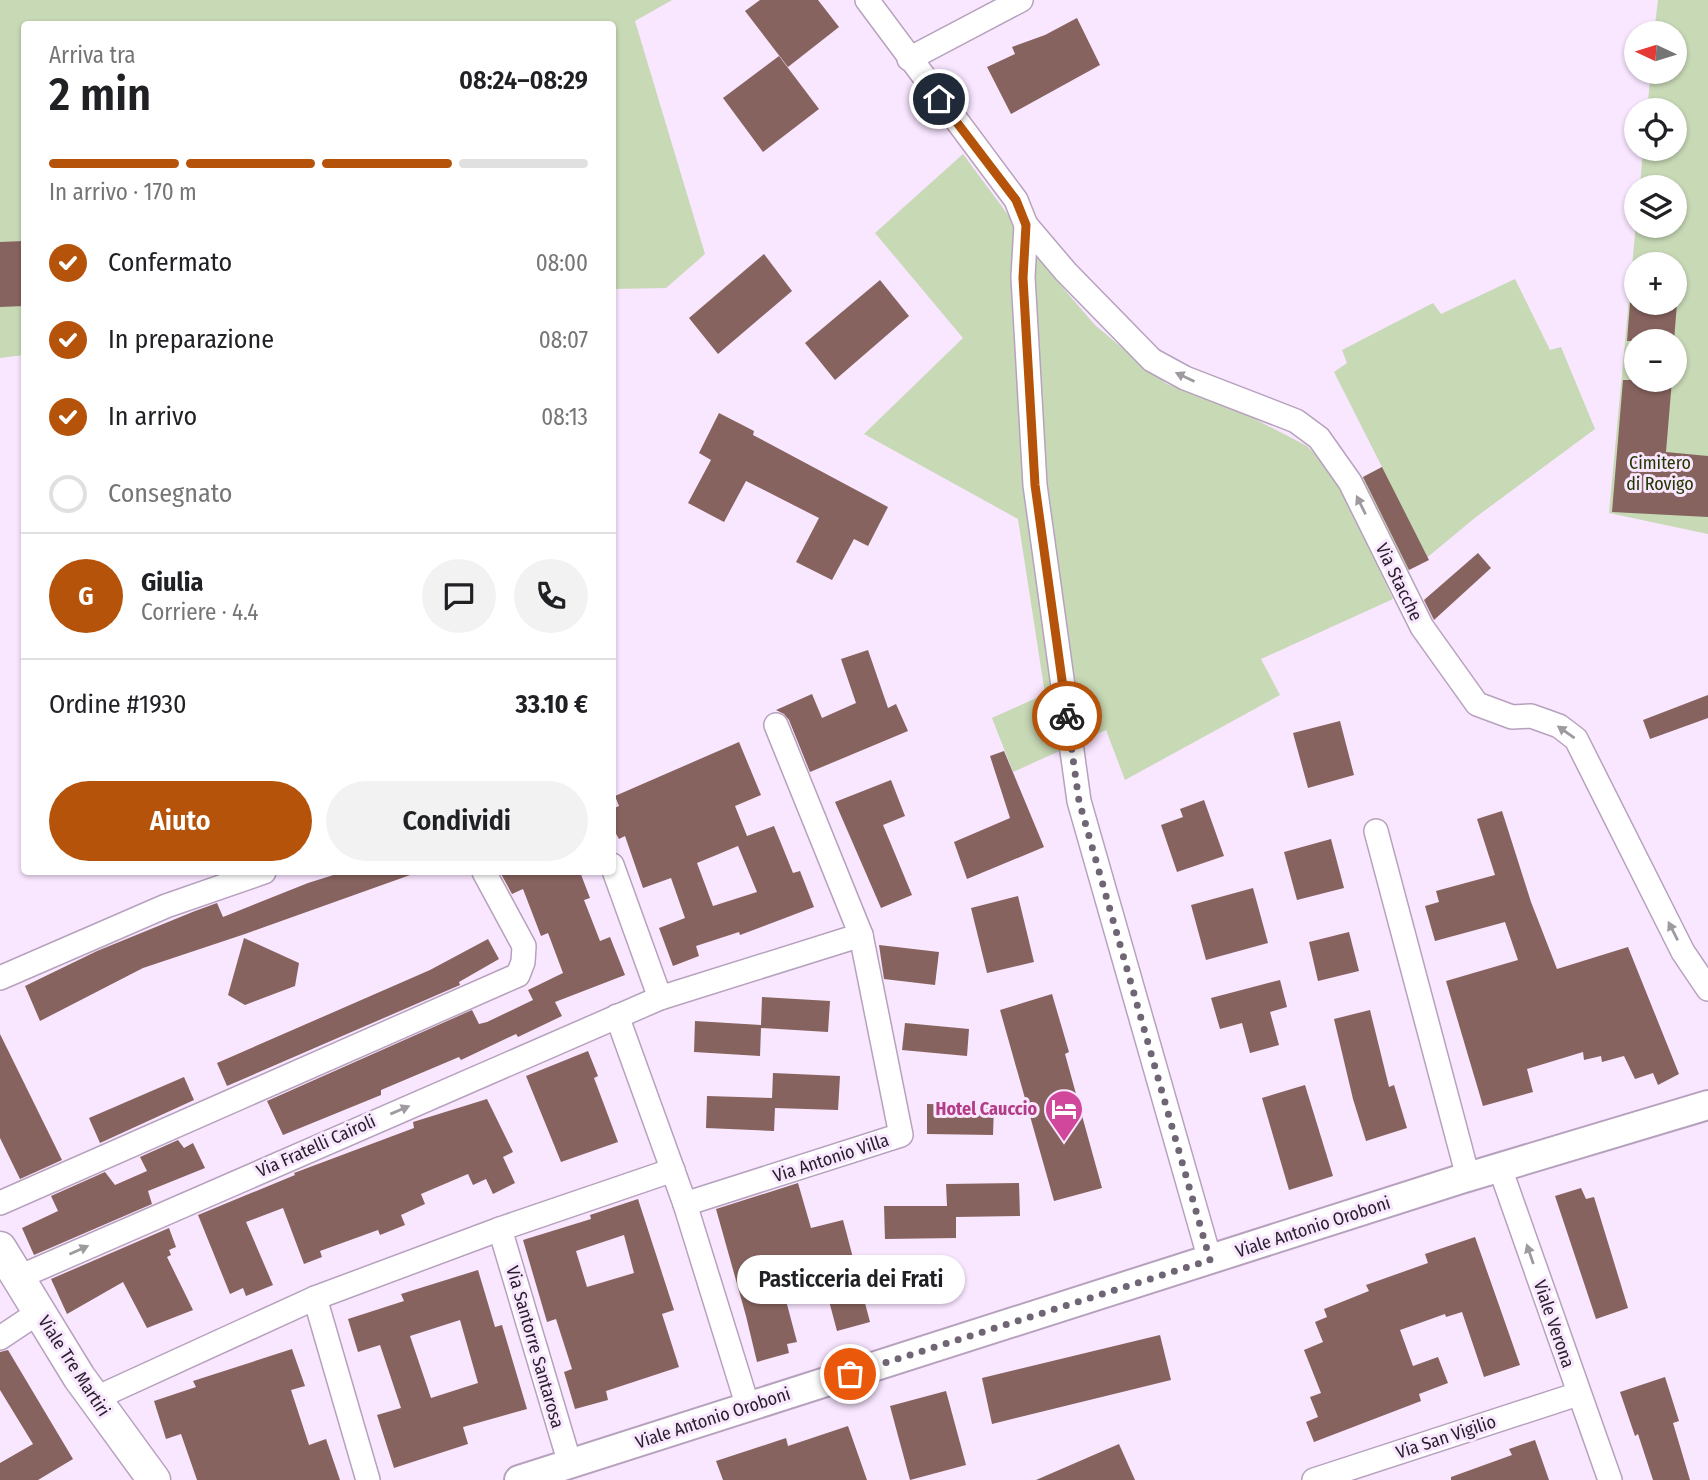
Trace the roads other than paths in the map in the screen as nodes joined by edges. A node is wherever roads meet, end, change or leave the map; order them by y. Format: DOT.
graph roads {
  1 [pos="867,0"];
  2 [pos="1021,0"];
  3 [pos="909,59"];
  4 [pos="1026,225"];
  5 [pos="776,725"];
  6 [pos="1376,831"];
  7 [pos="255,875"];
  8 [pos="486,875"];
  9 [pos="616,875"];
  10 [pos="861,935"];
  11 [pos="0,978"];
  12 [pos="1708,989"];
  13 [pos="660,998"];
  14 [pos="617,1016"];
  15 [pos="1708,1105"];
  16 [pos="1500,1168"];
  17 [pos="673,1170"];
  18 [pos="1468,1177"];
  19 [pos="0,1203"];
  20 [pos="685,1204"];
  21 [pos="500,1229"];
  22 [pos="0,1248"];
  23 [pos="1210,1260"];
  24 [pos="17,1278"];
  25 [pos="315,1298"];
  26 [pos="39,1312"];
  27 [pos="0,1338"];
  28 [pos="1578,1394"];
  29 [pos="94,1399"];
  30 [pos="748,1407"];
  31 [pos="570,1464"];
  32 [pos="154,1480"];
  33 [pos="368,1480"];
  34 [pos="519,1480"];
  35 [pos="1314,1480"];
  36 [pos="1610,1480"];
  1 -- 3 [label="street, Via Stacche"];
  2 -- 3 [label="street"];
  3 -- 4 [label="street, Via Stacche"];
  12 -- 4 [label="street, Via Stacche, one-way"];
  4 -- 23 [label="street, Via Stacche"];
  5 -- 10 [label="street, Via Antonio Villa"];
  6 -- 18 [label="street"];
  7 -- 11 [label="street"];
  8 -- 19 [label="street"];
  9 -- 13 [label="street"];
  10 -- 13 [label="street"];
  10 -- 20 [label="street, Via Antonio Villa"];
  13 -- 14 [label="street"];
  14 -- 17 [label="street"];
  24 -- 14 [label="street, Via Fratelli Cairoli, one-way"];
  15 -- 16 [label="street, Viale Antonio Oroboni"];
  16 -- 18 [label="street, Viale Antonio Oroboni"];
  28 -- 16 [label="street, Viale Verona, one-way"];
  17 -- 20 [label="street"];
  17 -- 21 [label="street"];
  18 -- 23 [label="street, Viale Antonio Oroboni"];
  20 -- 30 [label="street"];
  21 -- 25 [label="street"];
  21 -- 31 [label="street, Via Santorre Santarosa"];
  22 -- 24 [label="main road, Viale Tre Martiri"];
  23 -- 30 [label="street, Viale Antonio Oroboni"];
  24 -- 26 [label="main road, Viale Tre Martiri"];
  25 -- 29 [label="street"];
  25 -- 33 [label="street"];
  26 -- 27 [label="street"];
  26 -- 29 [label="main road, Viale Tre Martiri"];
  28 -- 35 [label="street, Via San Vigilio"];
  28 -- 36 [label="street, Viale Verona"];
  29 -- 32 [label="main road, Viale Tre Martiri"];
  30 -- 31 [label="street, Viale Antonio Oroboni"];
  31 -- 34 [label="street, Viale Antonio Oroboni"];
}
